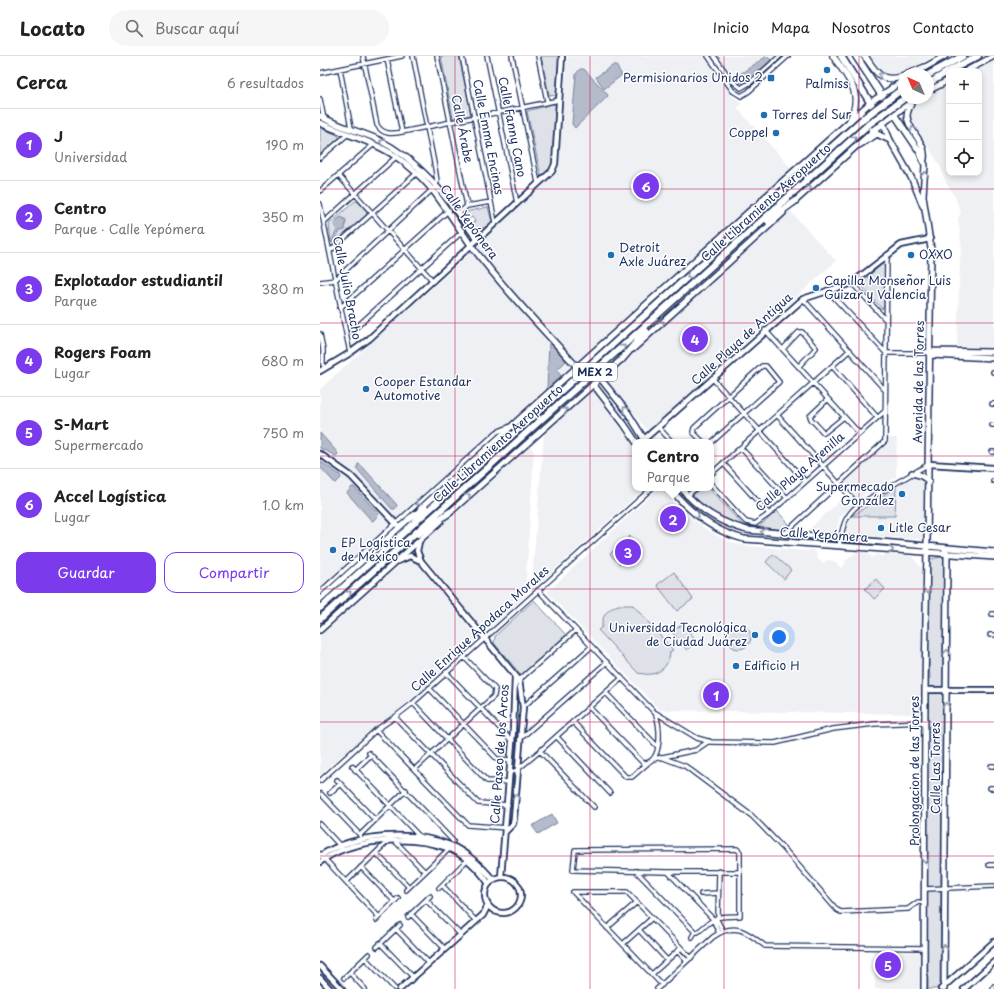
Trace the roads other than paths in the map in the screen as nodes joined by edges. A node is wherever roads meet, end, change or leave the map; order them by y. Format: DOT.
graph roads {
  1 [pos="363,56"];
  2 [pos="402,56"];
  3 [pos="413,56"];
  4 [pos="437,56"];
  5 [pos="462,56"];
  6 [pos="487,56"];
  7 [pos="512,56"];
  8 [pos="538,56"];
  9 [pos="562,56"];
  10 [pos="708,56"];
  11 [pos="714,56"];
  12 [pos="780,56"];
  13 [pos="788,56"];
  14 [pos="833,56"];
  15 [pos="841,56"];
  16 [pos="856,56"];
  17 [pos="945,56"];
  18 [pos="963,56"];
  19 [pos="978,56"];
  20 [pos="994,56"];
  21 [pos="865,57"];
  22 [pos="387,59"];
  23 [pos="364,64"];
  24 [pos="925,67"];
  25 [pos="955,68"];
  26 [pos="972,68"];
  27 [pos="340,69"];
  28 [pos="934,72"];
  29 [pos="320,73"];
  30 [pos="946,73"];
  31 [pos="898,78"];
  32 [pos="934,80"];
  33 [pos="946,82"];
  34 [pos="874,83"];
  35 [pos="898,84"];
  36 [pos="862,87"];
  37 [pos="892,87"];
  38 [pos="741,88"];
  39 [pos="934,88"];
  40 [pos="898,93"];
  41 [pos="882,94"];
  42 [pos="741,96"];
  43 [pos="320,99"];
  44 [pos="559,100"];
  45 [pos="898,100"];
  46 [pos="547,101"];
  47 [pos="871,102"];
  48 [pos="900,104"];
  49 [pos="903,104"];
  50 [pos="912,104"];
  51 [pos="523,106"];
  52 [pos="499,112"];
  53 [pos="860,112"];
  54 [pos="894,114"];
  55 [pos="322,117"];
  56 [pos="475,117"];
  57 [pos="850,120"];
  58 [pos="451,122"];
  59 [pos="320,123"];
  60 [pos="883,123"];
  61 [pos="427,127"];
  62 [pos="351,128"];
  63 [pos="402,132"];
  64 [pos="870,133"];
  65 [pos="348,134"];
  66 [pos="890,140"];
  67 [pos="374,144"];
  68 [pos="851,150"];
  69 [pos="398,154"];
  70 [pos="320,158"];
  71 [pos="924,160"];
  72 [pos="417,173"];
  73 [pos="339,176"];
  74 [pos="436,184"];
  75 [pos="538,184"];
  76 [pos="434,190"];
  77 [pos="320,191"];
  78 [pos="356,195"];
  79 [pos="766,197"];
  80 [pos="795,201"];
  81 [pos="491,202"];
  82 [pos="517,203"];
  83 [pos="320,204"];
  84 [pos="467,206"];
  85 [pos="449,210"];
  86 [pos="926,212"];
  87 [pos="372,213"];
  88 [pos="458,214"];
  89 [pos="324,222"];
  90 [pos="496,222"];
  91 [pos="462,231"];
  92 [pos="389,232"];
  93 [pos="734,236"];
  94 [pos="477,239"];
  95 [pos="930,239"];
  96 [pos="742,240"];
  97 [pos="471,245"];
  98 [pos="406,250"];
  99 [pos="330,251"];
  100 [pos="887,254"];
  101 [pos="422,268"];
  102 [pos="335,280"];
  103 [pos="433,280"];
  104 [pos="320,282"];
  105 [pos="852,283"];
  106 [pos="827,290"];
  107 [pos="803,298"];
  108 [pos="340,308"];
  109 [pos="663,311"];
  110 [pos="886,320"];
  111 [pos="765,330"];
  112 [pos="352,331"];
  113 [pos="320,334"];
  114 [pos="783,349"];
  115 [pos="850,350"];
  116 [pos="994,352"];
  117 [pos="886,353"];
  118 [pos="930,353"];
  119 [pos="350,354"];
  120 [pos="622,358"];
  121 [pos="994,358"];
  122 [pos="320,360"];
  123 [pos="798,366"];
  124 [pos="832,366"];
  125 [pos="577,367"];
  126 [pos="323,368"];
  127 [pos="600,378"];
  128 [pos="712,378"];
  129 [pos="813,382"];
  130 [pos="593,384"];
  131 [pos="885,390"];
  132 [pos="729,397"];
  133 [pos="828,399"];
  134 [pos="885,410"];
  135 [pos="744,414"];
  136 [pos="777,415"];
  137 [pos="844,417"];
  138 [pos="877,417"];
  139 [pos="512,426"];
  140 [pos="658,427"];
  141 [pos="759,431"];
  142 [pos="859,433"];
  143 [pos="634,439"];
  144 [pos="643,439"];
  145 [pos="646,439"];
  146 [pos="669,439"];
  147 [pos="700,439"];
  148 [pos="714,440"];
  149 [pos="741,448"];
  150 [pos="320,454"];
  151 [pos="723,463"];
  152 [pos="929,464"];
  153 [pos="823,465"];
  154 [pos="994,468"];
  155 [pos="714,471"];
  156 [pos="912,474"];
  157 [pos="928,481"];
  158 [pos="805,482"];
  159 [pos="838,483"];
  160 [pos="455,485"];
  161 [pos="714,487"];
  162 [pos="649,491"];
  163 [pos="672,491"];
  164 [pos="683,491"];
  165 [pos="693,491"];
  166 [pos="687,496"];
  167 [pos="787,498"];
  168 [pos="858,505"];
  169 [pos="450,512"];
  170 [pos="769,514"];
  171 [pos="409,519"];
  172 [pos="398,525"];
  173 [pos="784,534"];
  174 [pos="840,538"];
  175 [pos="419,542"];
  176 [pos="839,546"];
  177 [pos="928,546"];
  178 [pos="944,548"];
  179 [pos="928,552"];
  180 [pos="994,552"];
  181 [pos="947,553"];
  182 [pos="391,554"];
  183 [pos="994,557"];
  184 [pos="397,561"];
  185 [pos="420,561"];
  186 [pos="538,590"];
  187 [pos="320,592"];
  188 [pos="320,599"];
  189 [pos="320,608"];
  190 [pos="320,619"];
  191 [pos="320,630"];
  192 [pos="576,630"];
  193 [pos="484,639"];
  194 [pos="592,647"];
  195 [pos="464,657"];
  196 [pos="607,662"];
  197 [pos="446,672"];
  198 [pos="622,678"];
  199 [pos="518,681"];
  200 [pos="429,688"];
  201 [pos="925,690"];
  202 [pos="994,690"];
  203 [pos="946,691"];
  204 [pos="606,693"];
  205 [pos="413,703"];
  206 [pos="522,707"];
  207 [pos="590,708"];
  208 [pos="481,709"];
  209 [pos="655,713"];
  210 [pos="396,718"];
  211 [pos="573,722"];
  212 [pos="924,722"];
  213 [pos="464,725"];
  214 [pos="376,730"];
  215 [pos="513,730"];
  216 [pos="520,730"];
  217 [pos="556,737"];
  218 [pos="448,740"];
  219 [pos="520,740"];
  220 [pos="512,741"];
  221 [pos="709,741"];
  222 [pos="658,747"];
  223 [pos="540,751"];
  224 [pos="431,754"];
  225 [pos="661,757"];
  226 [pos="653,759"];
  227 [pos="510,760"];
  228 [pos="648,763"];
  229 [pos="352,766"];
  230 [pos="415,769"];
  231 [pos="355,770"];
  232 [pos="517,770"];
  233 [pos="510,774"];
  234 [pos="337,780"];
  235 [pos="320,781"];
  236 [pos="509,782"];
  237 [pos="340,784"];
  238 [pos="406,790"];
  239 [pos="330,793"];
  240 [pos="610,793"];
  241 [pos="321,794"];
  242 [pos="508,805"];
  243 [pos="390,806"];
  244 [pos="594,807"];
  245 [pos="375,820"];
  246 [pos="320,824"];
  247 [pos="507,829"];
  248 [pos="361,839"];
  249 [pos="421,840"];
  250 [pos="388,841"];
  251 [pos="395,842"];
  252 [pos="451,845"];
  253 [pos="341,847"];
  254 [pos="376,853"];
  255 [pos="321,857"];
  256 [pos="468,859"];
  257 [pos="994,865"];
  258 [pos="989,866"];
  259 [pos="361,867"];
  260 [pos="636,871"];
  261 [pos="719,871"];
  262 [pos="425,872"];
  263 [pos="668,872"];
  264 [pos="740,872"];
  265 [pos="501,877"];
  266 [pos="493,880"];
  267 [pos="346,882"];
  268 [pos="489,884"];
  269 [pos="994,886"];
  270 [pos="409,887"];
  271 [pos="945,887"];
  272 [pos="925,888"];
  273 [pos="406,890"];
  274 [pos="718,892"];
  275 [pos="701,894"];
  276 [pos="430,896"];
  277 [pos="398,898"];
  278 [pos="426,900"];
  279 [pos="394,901"];
  280 [pos="637,902"];
  281 [pos="924,903"];
  282 [pos="488,905"];
  283 [pos="718,916"];
  284 [pos="379,917"];
  285 [pos="652,918"];
  286 [pos="713,919"];
  287 [pos="376,920"];
  288 [pos="476,921"];
  289 [pos="400,925"];
  290 [pos="607,928"];
  291 [pos="396,929"];
  292 [pos="638,930"];
  293 [pos="695,932"];
  294 [pos="721,932"];
  295 [pos="461,935"];
  296 [pos="692,937"];
  297 [pos="994,942"];
  298 [pos="380,943"];
  299 [pos="623,944"];
  300 [pos="377,947"];
  301 [pos="924,948"];
  302 [pos="445,949"];
  303 [pos="679,949"];
  304 [pos="369,954"];
  305 [pos="365,958"];
  306 [pos="689,959"];
  307 [pos="667,960"];
  308 [pos="994,962"];
  309 [pos="429,963"];
  310 [pos="320,966"];
  311 [pos="350,973"];
  312 [pos="652,974"];
  313 [pos="413,977"];
  314 [pos="320,978"];
  315 [pos="344,978"];
  316 [pos="662,985"];
  317 [pos="994,986"];
  318 [pos="943,988"];
  319 [pos="330,989"];
  320 [pos="342,989"];
  321 [pos="365,989"];
  322 [pos="395,989"];
  323 [pos="400,989"];
  324 [pos="657,989"];
  325 [pos="924,989"];
  326 [pos="964,989"];
  327 [pos="993,989"];
  1 -- 23 [label="street"];
  2 -- 22 [label="street"];
  3 -- 61 [label="street"];
  4 -- 58 [label="street, Calle Árabe"];
  5 -- 56 [label="street, Calle Emma Encinas"];
  6 -- 52 [label="street, Calle Fanny Cano"];
  7 -- 51 [label="street"];
  8 -- 46 [label="street"];
  9 -- 44 [label="street"];
  10 -- 42 [label="street"];
  11 -- 38 [label="street"];
  12 -- 38 [label="street"];
  13 -- 42 [label="street"];
  14 -- 57 [label="main road"];
  15 -- 36 [label="highway, Avenida de las Torres"];
  16 -- 34 [label="highway"];
  17 -- 24 [label="main road"];
  18 -- 28 [label="highway"];
  19 -- 25 [label="highway"];
  20 -- 26 [label="main road"];
  31 -- 21 [label="main road, one-way"];
  22 -- 23 [label="street"];
  22 -- 63 [label="street"];
  23 -- 27 [label="street"];
  23 -- 63 [label="street"];
  27 -- 29 [label="street"];
  27 -- 62 [label="street"];
  30 -- 32 [label="highway"];
  33 -- 39 [label="main road"];
  34 -- 36 [label="highway"];
  34 -- 41 [label="highway"];
  35 -- 37 [label="main road"];
  36 -- 47 [label="highway, Avenida de las Torres"];
  37 -- 41 [label="main road"];
  37 -- 45 [label="main road"];
  38 -- 42 [label="street"];
  40 -- 93 [label="highway, Calle Libramiento Aeropuerto / MEX 2, bridge"];
  41 -- 47 [label="main road"];
  41 -- 54 [label="highway"];
  43 -- 55 [label="street"];
  44 -- 46 [label="street"];
  44 -- 75 [label="street"];
  46 -- 51 [label="street"];
  47 -- 53 [label="main road"];
  47 -- 60 [label="highway, Avenida de las Torres"];
  96 -- 48 [label="highway, Calle Libramiento Aeropuerto / MEX 2, one-way, bridge"];
  49 -- 54 [label="main road"];
  71 -- 50 [label="main road, Avenida de las Torres, one-way"];
  51 -- 52 [label="street"];
  51 -- 75 [label="street"];
  52 -- 56 [label="street"];
  52 -- 82 [label="street, Calle Fanny Cano"];
  53 -- 57 [label="main road"];
  53 -- 64 [label="main road"];
  54 -- 60 [label="main road"];
  54 -- 71 [label="main road"];
  55 -- 62 [label="main road, Calle Yepómera"];
  56 -- 58 [label="street"];
  56 -- 81 [label="street, Calle Emma Encinas"];
  57 -- 79 [label="main road"];
  58 -- 61 [label="street"];
  58 -- 84 [label="street, Calle Árabe"];
  59 -- 65 [label="main road, Calle Yepómera"];
  60 -- 64 [label="main road"];
  60 -- 66 [label="main road, Avenida de las Torres"];
  61 -- 63 [label="street"];
  61 -- 74 [label="street"];
  69 -- 62 [label="main road, Calle Yepómera, one-way"];
  64 -- 68 [label="main road"];
  65 -- 67 [label="main road, Calle Yepómera"];
  65 -- 70 [label="street"];
  66 -- 68 [label="main road"];
  66 -- 86 [label="main road, Avenida de las Torres"];
  67 -- 69 [label="main road, Calle Yepómera"];
  67 -- 73 [label="street"];
  80 -- 68 [label="main road, one-way"];
  69 -- 72 [label="main road, Calle Yepómera"];
  69 -- 74 [label="main road, Calle Yepómera"];
  69 -- 78 [label="street"];
  86 -- 71 [label="main road, Avenida de las Torres, one-way"];
  72 -- 76 [label="main road, Calle Yepómera"];
  72 -- 87 [label="street"];
  73 -- 77 [label="street"];
  73 -- 78 [label="street"];
  74 -- 76 [label="street"];
  74 -- 88 [label="main road, Calle Yepómera"];
  75 -- 82 [label="street"];
  76 -- 85 [label="main road, Calle Yepómera"];
  76 -- 92 [label="street"];
  78 -- 87 [label="street"];
  78 -- 89 [label="street"];
  79 -- 93 [label="highway"];
  79 -- 125 [label="main road"];
  80 -- 96 [label="highway"];
  120 -- 80 [label="main road, one-way"];
  81 -- 84 [label="street"];
  81 -- 90 [label="street, Calle Emma Encinas"];
  82 -- 90 [label="street"];
  83 -- 89 [label="street, Calle Julio Bracho"];
  84 -- 88 [label="street"];
  85 -- 91 [label="main road, Calle Yepómera"];
  85 -- 98 [label="street"];
  86 -- 95 [label="main road, Avenida de las Torres"];
  87 -- 92 [label="street"];
  87 -- 99 [label="street"];
  88 -- 94 [label="main road, Calle Yepómera"];
  89 -- 99 [label="street, Calle Julio Bracho"];
  90 -- 94 [label="street"];
  91 -- 97 [label="main road, Calle Yepómera"];
  91 -- 101 [label="street"];
  92 -- 98 [label="street"];
  92 -- 102 [label="street"];
  93 -- 160 [label="highway, Calle Libramiento Aeropuerto / MEX 2, one-way"];
  94 -- 97 [label="street"];
  95 -- 100 [label="street, Calle Playa de Antigua"];
  95 -- 118 [label="main road, Avenida de las Torres"];
  96 -- 109 [label="highway, Calle Libramiento Aeropuerto / MEX 2"];
  97 -- 103 [label="street"];
  97 -- 125 [label="main road, Calle Yepómera"];
  98 -- 101 [label="street"];
  98 -- 108 [label="street"];
  99 -- 102 [label="street, Calle Julio Bracho"];
  100 -- 105 [label="street, Calle Playa de Antigua"];
  100 -- 110 [label="street"];
  101 -- 103 [label="street"];
  101 -- 112 [label="street"];
  102 -- 104 [label="street"];
  102 -- 108 [label="street, Calle Julio Bracho"];
  103 -- 119 [label="street"];
  105 -- 106 [label="street, Calle Playa de Antigua"];
  105 -- 110 [label="street"];
  106 -- 107 [label="street, Calle Playa de Antigua"];
  106 -- 117 [label="street"];
  107 -- 111 [label="street, Calle Playa de Antigua"];
  107 -- 115 [label="street"];
  108 -- 119 [label="street, Calle Julio Bracho"];
  109 -- 120 [label="highway"];
  182 -- 109 [label="highway, Calle Libramiento Aeropuerto / MEX 2, one-way"];
  110 -- 117 [label="street"];
  111 -- 114 [label="street"];
  111 -- 128 [label="street, Calle Playa de Antigua"];
  113 -- 126 [label="street"];
  114 -- 123 [label="street"];
  114 -- 123 [label="street"];
  115 -- 124 [label="street"];
  115 -- 131 [label="street"];
  116 -- 118 [label="main road"];
  117 -- 118 [label="street"];
  117 -- 131 [label="street"];
  118 -- 121 [label="main road"];
  118 -- 152 [label="main road, Avenida de las Torres"];
  119 -- 126 [label="street"];
  120 -- 127 [label="main road"];
  122 -- 126 [label="street"];
  123 -- 129 [label="street"];
  124 -- 129 [label="street"];
  124 -- 138 [label="street"];
  125 -- 139 [label="main road"];
  127 -- 130 [label="main road"];
  144 -- 127 [label="main road, one-way"];
  128 -- 132 [label="street"];
  128 -- 140 [label="street, Calle Playa de Antigua"];
  129 -- 133 [label="street"];
  129 -- 136 [label="street"];
  130 -- 143 [label="main road"];
  169 -- 130 [label="main road, one-way"];
  131 -- 134 [label="street"];
  132 -- 135 [label="street"];
  132 -- 135 [label="street"];
  132 -- 147 [label="street"];
  133 -- 137 [label="street"];
  133 -- 137 [label="street"];
  134 -- 138 [label="street, Calle Playa Arenilla"];
  134 -- 159 [label="street"];
  135 -- 141 [label="street"];
  135 -- 148 [label="street"];
  136 -- 141 [label="street"];
  136 -- 153 [label="street"];
  137 -- 142 [label="street"];
  138 -- 142 [label="street, Calle Playa Arenilla"];
  139 -- 171 [label="main road"];
  139 -- 172 [label="street, one-way"];
  140 -- 145 [label="street, Calle Playa de Antigua"];
  140 -- 146 [label="street"];
  141 -- 149 [label="street"];
  141 -- 158 [label="street"];
  142 -- 153 [label="street, Calle Playa Arenilla"];
  149 -- 151 [label="street"];
  149 -- 167 [label="street"];
  150 -- 172 [label="street"];
  151 -- 155 [label="street"];
  151 -- 170 [label="street"];
  152 -- 154 [label="street"];
  152 -- 156 [label="street"];
  152 -- 157 [label="main road, Avenida de las Torres"];
  153 -- 158 [label="street, Calle Playa Arenilla"];
  153 -- 159 [label="street"];
  156 -- 157 [label="main road"];
  156 -- 168 [label="street"];
  157 -- 177 [label="main road, Avenida de las Torres"];
  158 -- 167 [label="street, Calle Playa Arenilla"];
  159 -- 168 [label="street"];
  159 -- 173 [label="street"];
  160 -- 171 [label="highway"];
  160 -- 189 [label="highway, Calle Libramiento Aeropuerto / MEX 2"];
  161 -- 170 [label="street, Calle Playa Arenilla"];
  162 -- 186 [label="street, Calle Enrique Apodaca Morales"];
  163 -- 176 [label="main road, Calle Yepómera, one-way"];
  164 -- 166 [label="main road, Calle Yepómera"];
  165 -- 166 [label="street"];
  173 -- 166 [label="main road, Calle Yepómera, one-way"];
  167 -- 170 [label="street, Calle Playa Arenilla"];
  168 -- 174 [label="street"];
  169 -- 175 [label="main road"];
  169 -- 182 [label="highway"];
  171 -- 172 [label="main road"];
  172 -- 187 [label="street"];
  172 -- 188 [label="main road"];
  173 -- 174 [label="main road, Calle Yepómera"];
  174 -- 176 [label="street"];
  174 -- 177 [label="main road, Calle Yepómera"];
  175 -- 184 [label="main road"];
  175 -- 185 [label="street"];
  176 -- 179 [label="main road, Calle Yepómera, one-way"];
  177 -- 178 [label="main road, Calle Yepómera"];
  177 -- 179 [label="main road, Avenida de las Torres"];
  178 -- 180 [label="main road, Calle Yepómera"];
  178 -- 181 [label="main road"];
  179 -- 181 [label="main road, Calle Yepómera"];
  179 -- 201 [label="main road, Prolongacion de las Torres, one-way"];
  181 -- 183 [label="main road, Calle Yepómera"];
  203 -- 181 [label="main road, Calle Las Torres, one-way"];
  190 -- 182 [label="highway, Calle Libramiento Aeropuerto / MEX 2, one-way"];
  184 -- 185 [label="street"];
  184 -- 191 [label="main road"];
  185 -- 193 [label="street, Calle Paseo de los Arcos"];
  186 -- 192 [label="street"];
  186 -- 193 [label="street, Calle Enrique Apodaca Morales"];
  192 -- 194 [label="street"];
  192 -- 199 [label="street"];
  193 -- 195 [label="street, Calle Enrique Apodaca Morales"];
  193 -- 199 [label="street, Calle Paseo de los Arcos"];
  194 -- 196 [label="street"];
  194 -- 206 [label="street"];
  195 -- 197 [label="street, Calle Enrique Apodaca Morales"];
  195 -- 208 [label="street"];
  196 -- 198 [label="street"];
  196 -- 219 [label="street"];
  197 -- 200 [label="street, Calle Enrique Apodaca Morales"];
  197 -- 208 [label="street"];
  198 -- 204 [label="street"];
  198 -- 209 [label="street"];
  199 -- 206 [label="street, Calle Paseo de los Arcos"];
  199 -- 215 [label="street, Calle Paseo de los Arcos"];
  200 -- 205 [label="street, Calle Enrique Apodaca Morales"];
  200 -- 213 [label="street"];
  201 -- 203 [label="street"];
  201 -- 212 [label="main road, Prolongacion de las Torres"];
  202 -- 203 [label="street"];
  271 -- 203 [label="main road, Calle Las Torres, one-way"];
  204 -- 207 [label="street"];
  204 -- 222 [label="street"];
  205 -- 210 [label="street, Calle Enrique Apodaca Morales"];
  205 -- 218 [label="street"];
  206 -- 216 [label="street, Calle Paseo de los Arcos"];
  207 -- 211 [label="street"];
  207 -- 228 [label="street"];
  208 -- 213 [label="street"];
  208 -- 220 [label="street"];
  209 -- 221 [label="street"];
  209 -- 222 [label="street"];
  210 -- 214 [label="street, Calle Enrique Apodaca Morales"];
  210 -- 224 [label="street"];
  211 -- 217 [label="street"];
  211 -- 228 [label="street"];
  212 -- 221 [label="street"];
  212 -- 272 [label="main road, Prolongacion de las Torres, one-way"];
  213 -- 218 [label="street"];
  213 -- 227 [label="street"];
  214 -- 230 [label="street"];
  214 -- 235 [label="street, Calle Enrique Apodaca Morales"];
  215 -- 216 [label="street"];
  215 -- 220 [label="street, Calle Paseo de los Arcos"];
  216 -- 219 [label="street, Calle Paseo de los Arcos"];
  217 -- 223 [label="street"];
  217 -- 240 [label="street"];
  218 -- 224 [label="street"];
  218 -- 236 [label="street"];
  219 -- 232 [label="street, Calle Paseo de los Arcos"];
  220 -- 227 [label="street, Calle Paseo de los Arcos"];
  221 -- 225 [label="street"];
  222 -- 226 [label="street"];
  223 -- 232 [label="street"];
  223 -- 244 [label="street"];
  224 -- 230 [label="street"];
  224 -- 242 [label="street"];
  225 -- 226 [label="street"];
  225 -- 281 [label="street"];
  226 -- 228 [label="street"];
  227 -- 233 [label="street, Calle Paseo de los Arcos"];
  229 -- 231 [label="street"];
  230 -- 247 [label="street"];
  231 -- 238 [label="street"];
  231 -- 243 [label="street"];
  232 -- 233 [label="street"];
  247 -- 232 [label="street, Calle Paseo de los Arcos, one-way"];
  233 -- 236 [label="street, Calle Paseo de los Arcos"];
  234 -- 237 [label="street"];
  236 -- 242 [label="street, Calle Paseo de los Arcos"];
  237 -- 239 [label="street"];
  237 -- 245 [label="street"];
  238 -- 243 [label="street"];
  238 -- 252 [label="street"];
  241 -- 248 [label="street"];
  242 -- 247 [label="street, Calle Paseo de los Arcos"];
  243 -- 245 [label="street"];
  243 -- 249 [label="street"];
  245 -- 248 [label="street"];
  246 -- 253 [label="street"];
  247 -- 265 [label="street, Calle Paseo de los Arcos"];
  248 -- 249 [label="street"];
  248 -- 250 [label="street"];
  248 -- 253 [label="street"];
  249 -- 251 [label="street"];
  249 -- 252 [label="street"];
  250 -- 251 [label="street"];
  250 -- 254 [label="street"];
  251 -- 262 [label="street"];
  252 -- 256 [label="street"];
  252 -- 262 [label="street"];
  253 -- 255 [label="street"];
  254 -- 259 [label="street"];
  254 -- 270 [label="street"];
  255 -- 267 [label="street"];
  256 -- 266 [label="street"];
  256 -- 268 [label="street"];
  256 -- 288 [label="street"];
  257 -- 258 [label="street"];
  259 -- 267 [label="street"];
  259 -- 279 [label="street"];
  260 -- 263 [label="street"];
  260 -- 264 [label="street"];
  260 -- 293 [label="street"];
  261 -- 263 [label="street"];
  261 -- 264 [label="street"];
  261 -- 274 [label="street"];
  262 -- 270 [label="street"];
  263 -- 286 [label="street"];
  264 -- 283 [label="street"];
  265 -- 266 [label="street"];
  265 -- 282 [label="street"];
  266 -- 268 [label="street"];
  267 -- 284 [label="street"];
  268 -- 282 [label="street"];
  269 -- 271 [label="street"];
  270 -- 273 [label="street"];
  271 -- 272 [label="street"];
  318 -- 271 [label="main road, Calle Las Torres, one-way"];
  272 -- 281 [label="main road, Prolongacion de las Torres"];
  274 -- 275 [label="street"];
  274 -- 283 [label="street"];
  276 -- 278 [label="street"];
  277 -- 279 [label="street"];
  278 -- 295 [label="street"];
  278 -- 302 [label="street"];
  279 -- 284 [label="street"];
  280 -- 285 [label="street"];
  280 -- 290 [label="street"];
  280 -- 290 [label="street"];
  281 -- 301 [label="main road, Prolongacion de las Torres"];
  282 -- 288 [label="street"];
  283 -- 286 [label="street"];
  284 -- 287 [label="street"];
  285 -- 292 [label="street"];
  285 -- 303 [label="street"];
  286 -- 293 [label="street"];
  286 -- 294 [label="street"];
  288 -- 295 [label="street"];
  289 -- 291 [label="street"];
  290 -- 299 [label="street"];
  291 -- 298 [label="street"];
  291 -- 309 [label="street"];
  292 -- 299 [label="street"];
  292 -- 307 [label="street"];
  293 -- 296 [label="street"];
  294 -- 301 [label="street"];
  294 -- 306 [label="street"];
  295 -- 302 [label="street"];
  297 -- 318 [label="street"];
  298 -- 300 [label="street"];
  298 -- 313 [label="street"];
  299 -- 312 [label="street"];
  301 -- 325 [label="main road, Prolongacion de las Torres"];
  302 -- 309 [label="street"];
  303 -- 306 [label="street"];
  303 -- 307 [label="street"];
  304 -- 305 [label="street"];
  305 -- 311 [label="street"];
  305 -- 322 [label="street"];
  306 -- 316 [label="street"];
  307 -- 312 [label="street"];
  308 -- 326 [label="street"];
  309 -- 313 [label="street"];
  310 -- 320 [label="street"];
  311 -- 315 [label="street"];
  311 -- 321 [label="street"];
  312 -- 316 [label="street"];
  313 -- 323 [label="street"];
  314 -- 319 [label="street"];
  316 -- 324 [label="street"];
  317 -- 327 [label="street"];
}
